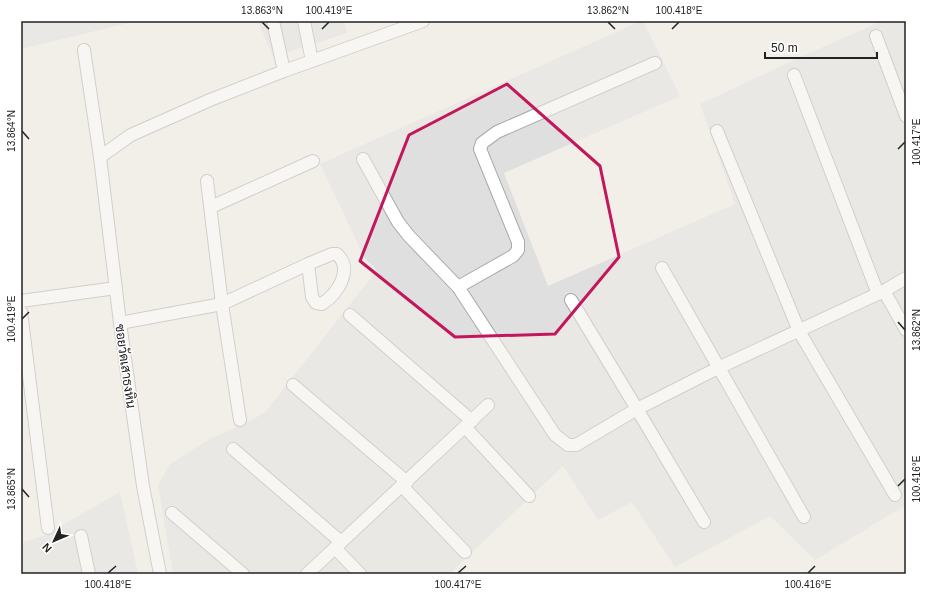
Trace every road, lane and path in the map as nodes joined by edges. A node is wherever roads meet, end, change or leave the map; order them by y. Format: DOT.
graph roads {
  1 [pos="273,21"];
  2 [pos="304,21"];
  3 [pos="423,21"];
  4 [pos="876,36"];
  5 [pos="84,50"];
  6 [pos="312,61"];
  7 [pos="656,63"];
  8 [pos="284,71"];
  9 [pos="794,75"];
  10 [pos="906,116"];
  11 [pos="717,131"];
  12 [pos="100,157"];
  13 [pos="363,159"];
  14 [pos="313,161"];
  15 [pos="207,181"];
  16 [pos="211,207"];
  17 [pos="308,264"];
  18 [pos="662,268"];
  19 [pos="906,278"];
  20 [pos="458,287"];
  21 [pos="116,288"];
  22 [pos="881,292"];
  23 [pos="571,300"];
  24 [pos="21,301"];
  25 [pos="222,304"];
  26 [pos="21,312"];
  27 [pos="350,315"];
  28 [pos="120,323"];
  29 [pos="906,330"];
  30 [pos="799,331"];
  31 [pos="718,368"];
  32 [pos="294,385"];
  33 [pos="488,405"];
  34 [pos="637,409"];
  35 [pos="240,420"];
  36 [pos="468,424"];
  37 [pos="233,449"];
  38 [pos="405,484"];
  39 [pos="895,495"];
  40 [pos="529,496"];
  41 [pos="172,513"];
  42 [pos="804,517"];
  43 [pos="704,522"];
  44 [pos="48,528"];
  45 [pos="81,536"];
  46 [pos="338,545"];
  47 [pos="465,552"];
  48 [pos="89,574"];
  49 [pos="160,574"];
  50 [pos="242,574"];
  51 [pos="307,574"];
  52 [pos="360,574"];
  1 -- 8 [label="street"];
  2 -- 6 [label="street"];
  3 -- 6 [label="street"];
  4 -- 10 [label="street"];
  5 -- 12 [label="street, ซอยวัดเสาธงหิน"];
  6 -- 8 [label="street"];
  7 -- 20 [label="street"];
  8 -- 12 [label="street"];
  9 -- 22 [label="street"];
  11 -- 30 [label="street"];
  12 -- 21 [label="street, ซอยวัดเสาธงหิน"];
  13 -- 20 [label="street"];
  14 -- 16 [label="street"];
  15 -- 16 [label="street"];
  16 -- 25 [label="street"];
  17 -- 25 [label="street"];
  18 -- 31 [label="street"];
  19 -- 22 [label="street"];
  20 -- 34 [label="street"];
  21 -- 24 [label="street"];
  21 -- 28 [label="street, ซอยวัดเสาธงหิน"];
  22 -- 29 [label="street"];
  22 -- 30 [label="street"];
  23 -- 34 [label="street"];
  25 -- 28 [label="street"];
  25 -- 35 [label="street"];
  26 -- 44 [label="street"];
  27 -- 36 [label="street"];
  28 -- 49 [label="street, ซอยวัดเสาธงหิน"];
  30 -- 31 [label="street"];
  30 -- 39 [label="street"];
  31 -- 34 [label="street"];
  31 -- 42 [label="street"];
  32 -- 38 [label="street"];
  33 -- 36 [label="street"];
  34 -- 43 [label="street"];
  36 -- 38 [label="street"];
  36 -- 40 [label="street"];
  37 -- 46 [label="street"];
  38 -- 46 [label="street"];
  38 -- 47 [label="street"];
  41 -- 50 [label="street"];
  45 -- 48 [label="street"];
  46 -- 51 [label="street"];
  46 -- 52 [label="street"];
}
